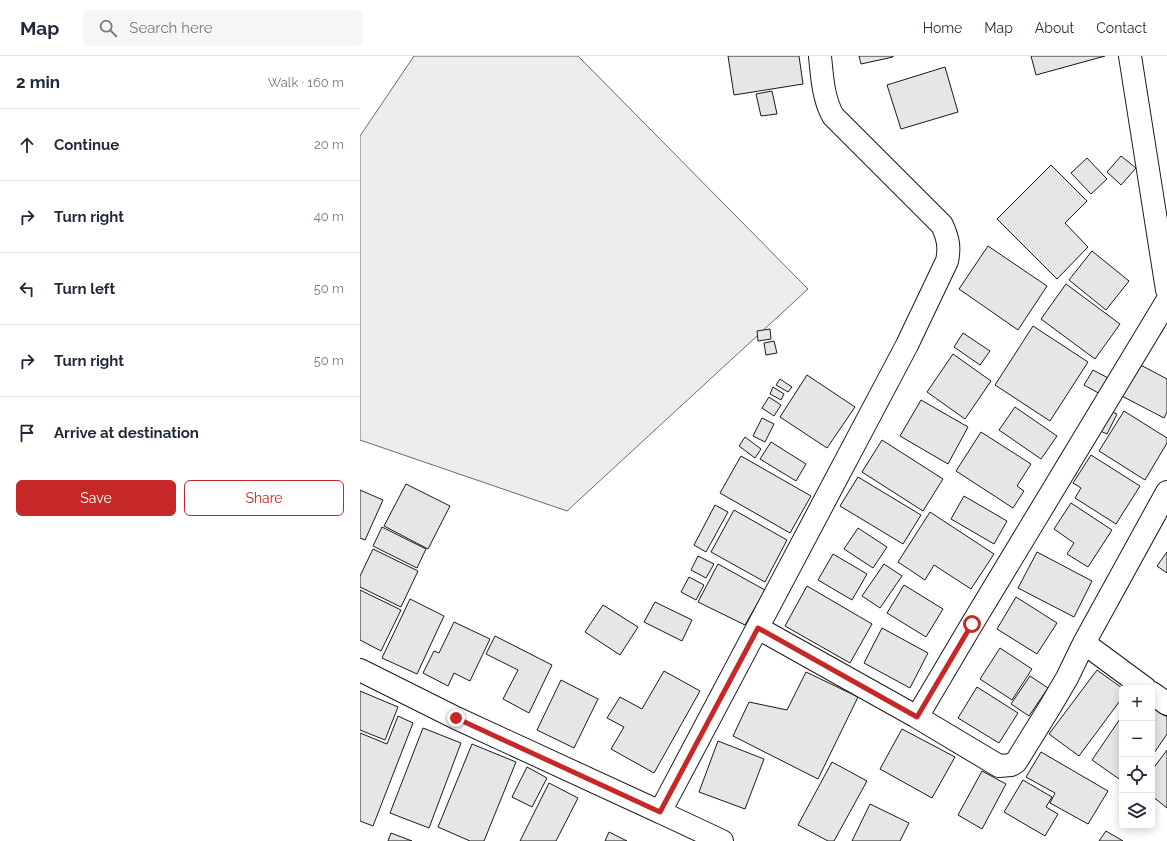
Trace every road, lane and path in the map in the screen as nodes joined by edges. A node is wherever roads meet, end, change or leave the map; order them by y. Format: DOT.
graph roads {
  1 [pos="820,56"];
  2 [pos="1130,56"];
  3 [pos="1167,290"];
  4 [pos="1167,301"];
  5 [pos="1167,492"];
  6 [pos="758,628"];
  7 [pos="1084,643"];
  8 [pos="360,670"];
  9 [pos="1141,685"];
  10 [pos="1155,695"];
  11 [pos="1167,704"];
  12 [pos="917,717"];
  13 [pos="660,812"];
  14 [pos="722,841"];
  1 -- 6 [label="street"];
  2 -- 3 [label="street"];
  4 -- 12 [label="street"];
  5 -- 7 [label="street"];
  6 -- 12 [label="street"];
  6 -- 13 [label="street"];
  7 -- 9 [label="street"];
  7 -- 12 [label="street"];
  8 -- 13 [label="street"];
  10 -- 11 [label="street"];
  13 -- 14 [label="street"];
}
